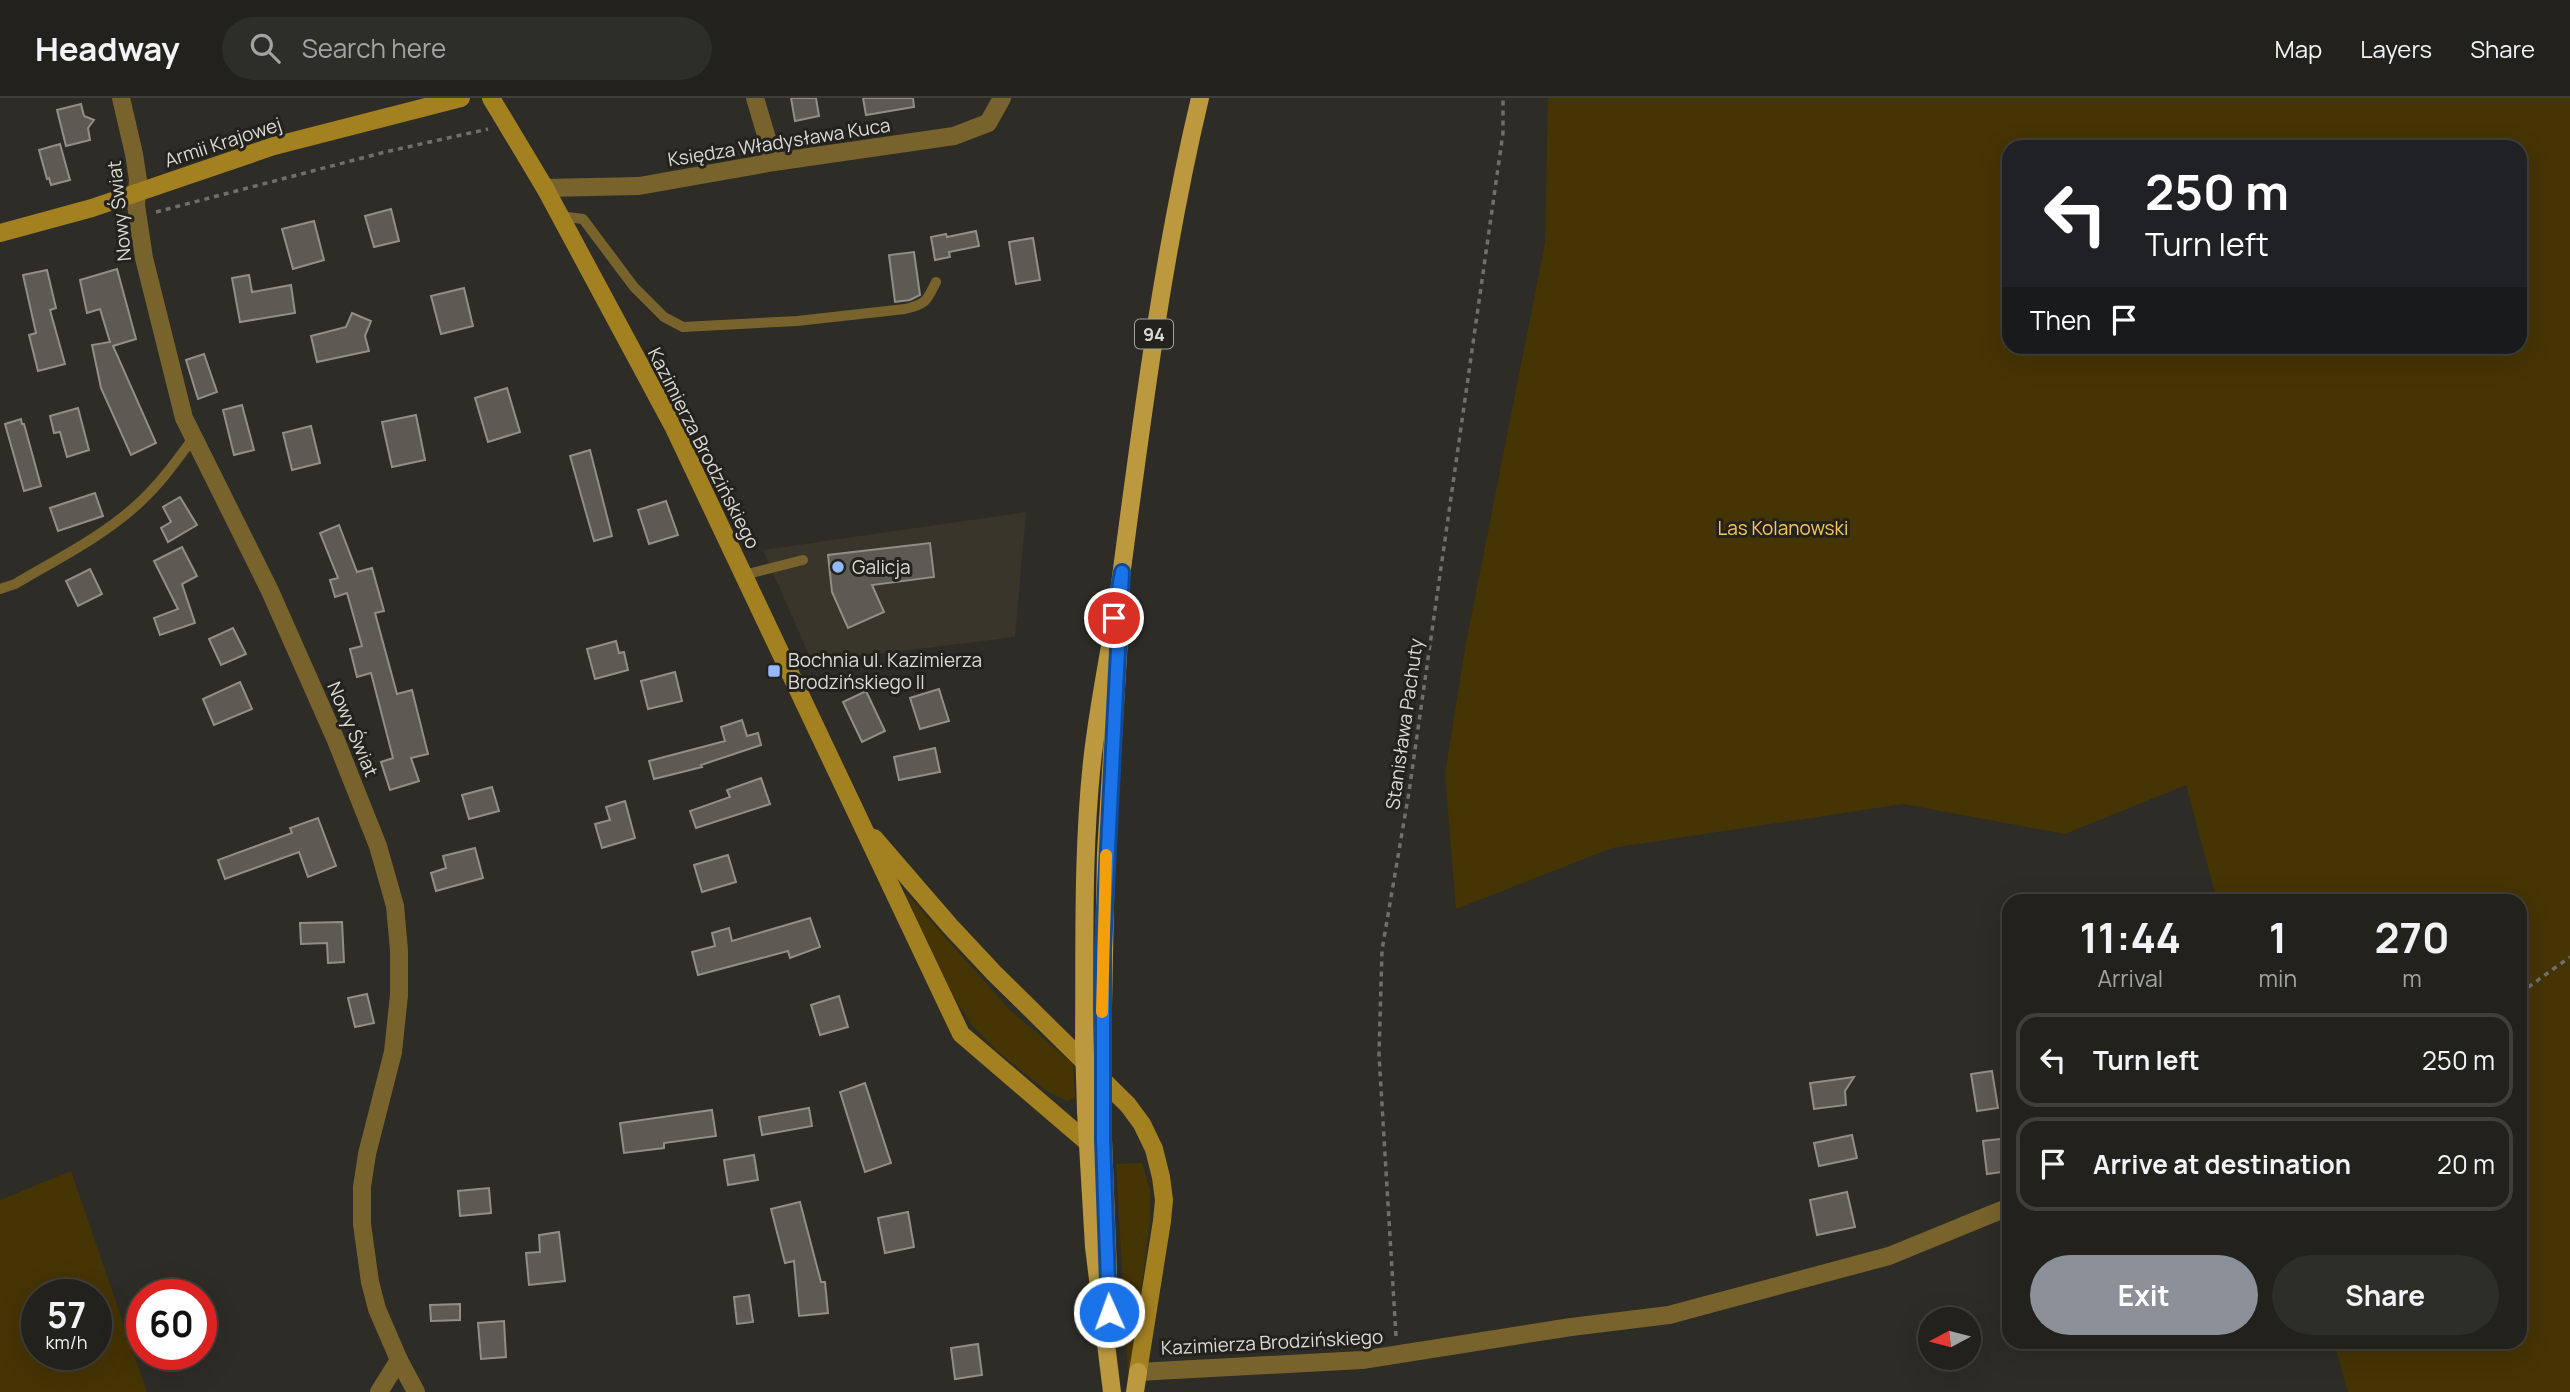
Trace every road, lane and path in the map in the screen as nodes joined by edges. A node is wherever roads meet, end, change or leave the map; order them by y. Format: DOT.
graph roads {
  1 [pos="121,98"];
  2 [pos="461,98"];
  3 [pos="491,98"];
  4 [pos="755,98"];
  5 [pos="1002,98"];
  6 [pos="1200,98"];
  7 [pos="1503,98"];
  8 [pos="507,124"];
  9 [pos="774,162"];
  10 [pos="545,188"];
  11 [pos="136,192"];
  12 [pos="560,216"];
  13 [pos="137,217"];
  14 [pos="0,233"];
  15 [pos="936,282"];
  16 [pos="194,437"];
  17 [pos="803,560"];
  18 [pos="1122,572"];
  19 [pos="744,575"];
  20 [pos="0,589"];
  21 [pos="862,825"];
  22 [pos="2570,957"];
  23 [pos="2527,988"];
  24 [pos="1095,1140"];
  25 [pos="2002,1210"];
  26 [pos="1397,1356"];
  27 [pos="399,1360"];
  28 [pos="1138,1372"];
  29 [pos="1111,1385"];
  30 [pos="379,1392"];
  31 [pos="416,1392"];
  32 [pos="1135,1392"];
  1 -- 11 [label="street, Nowy Świat"];
  2 -- 11 [label="main road, Armii Krajowej"];
  3 -- 8 [label="main road, Kazimierza Brodzińskiego"];
  4 -- 9 [label="street"];
  5 -- 9 [label="street, Księdza Władysława Kuca"];
  6 -- 18 [label="main road, 94"];
  7 -- 26 [label="path, Stanisława Pachuty"];
  8 -- 10 [label="main road, Kazimierza Brodzińskiego"];
  8 -- 13 [label="path"];
  9 -- 10 [label="street, Księdza Władysława Kuca"];
  10 -- 12 [label="main road, Kazimierza Brodzińskiego"];
  11 -- 13 [label="street, Nowy Świat"];
  11 -- 14 [label="main road, Armii Krajowej"];
  12 -- 15 [label="lane"];
  12 -- 19 [label="main road, Kazimierza Brodzińskiego"];
  13 -- 16 [label="street, Nowy Świat"];
  16 -- 20 [label="lane"];
  16 -- 27 [label="street, Nowy Świat"];
  17 -- 19 [label="lane"];
  18 -- 24 [label="main road, 94, bridge"];
  18 -- 24 [label="main road, 94, bridge"];
  19 -- 21 [label="main road, Kazimierza Brodzińskiego"];
  21 -- 24 [label="main road, Kazimierza Brodzińskiego"];
  21 -- 28 [label="main road, Kazimierza Brodzińskiego"];
  22 -- 23 [label="path"];
  24 -- 29 [label="main road, 94"];
  25 -- 26 [label="street, Kazimierza Brodzińskiego"];
  26 -- 28 [label="street, Kazimierza Brodzińskiego"];
  27 -- 30 [label="street"];
  27 -- 31 [label="street, Nowy Świat"];
  28 -- 32 [label="main road"];
}
